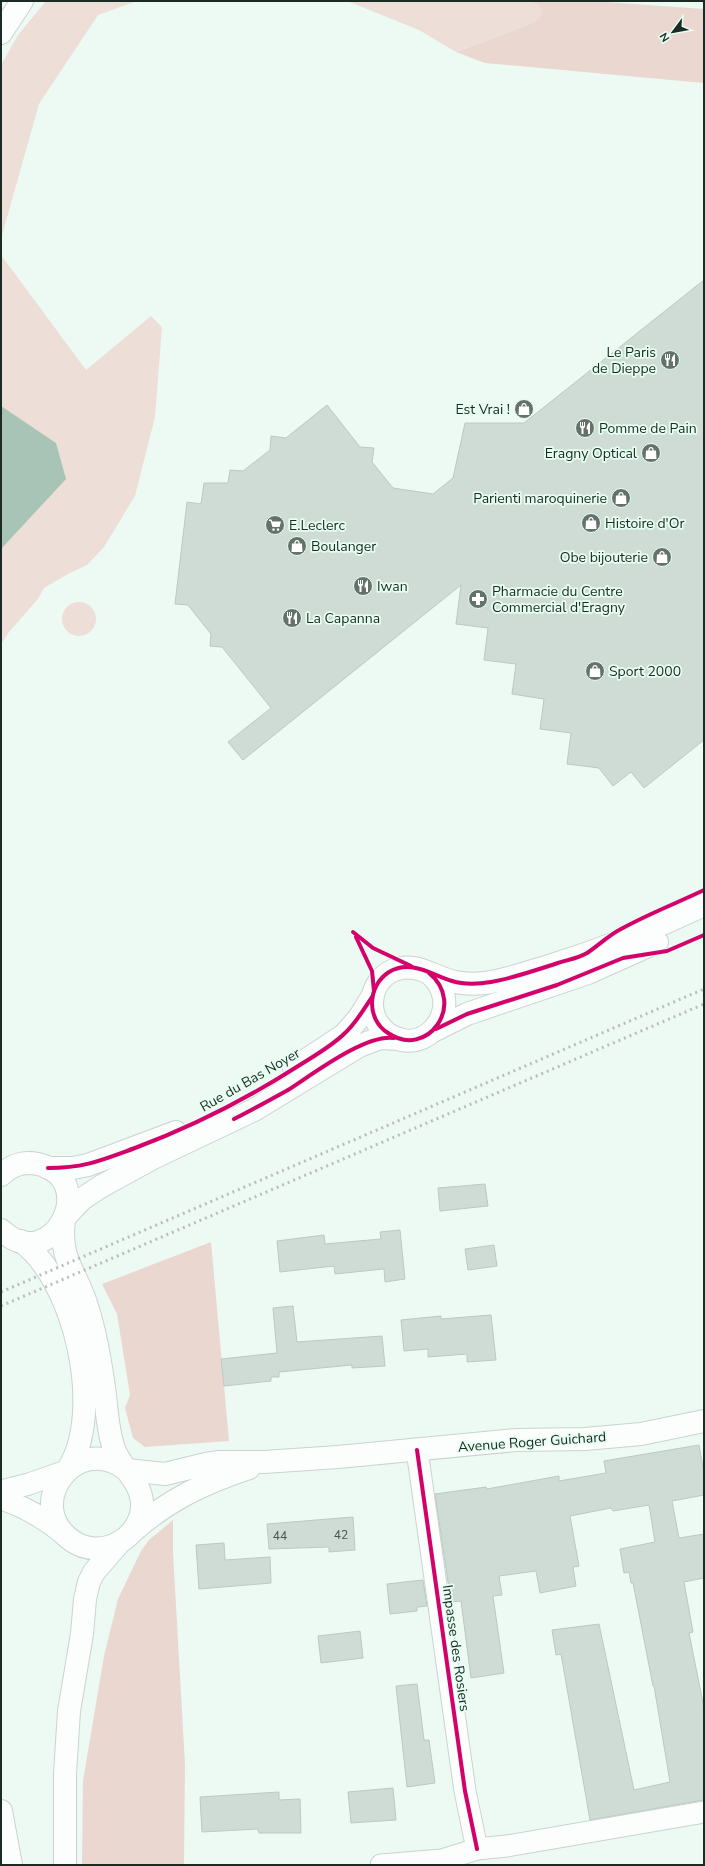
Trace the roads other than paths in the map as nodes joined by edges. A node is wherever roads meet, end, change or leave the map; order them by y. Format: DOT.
graph roads {
  1 [pos="22,1"];
  2 [pos="1,33"];
  3 [pos="704,906"];
  4 [pos="704,921"];
  5 [pos="429,973"];
  6 [pos="372,997"];
  7 [pos="432,1031"];
  8 [pos="399,1039"];
  9 [pos="48,1168"];
  10 [pos="1,1175"];
  11 [pos="65,1218"];
  12 [pos="10,1238"];
  13 [pos="704,1421"];
  14 [pos="417,1450"];
  15 [pos="264,1462"];
  16 [pos="125,1469"];
  17 [pos="67,1470"];
  18 [pos="1,1491"];
  19 [pos="1,1499"];
  20 [pos="68,1537"];
  21 [pos="125,1538"];
  22 [pos="1,1811"];
  23 [pos="704,1812"];
  24 [pos="477,1849"];
  25 [pos="11,1865"];
  26 [pos="65,1865"];
  27 [pos="381,1865"];
  1 -- 2 [label="main road"];
  3 -- 5 [label="main road"];
  4 -- 7 [label="main road"];
  5 -- 6 [label="main road"];
  5 -- 7 [label="main road"];
  6 -- 8 [label="main road"];
  6 -- 9 [label="main road, Rue du Bas Noyer"];
  7 -- 8 [label="main road"];
  8 -- 11 [label="main road, Rue du Bas Noyer"];
  9 -- 10 [label="main road, Rue du Bas Noyer"];
  9 -- 11 [label="main road"];
  11 -- 12 [label="main road, Rue du Bas Noyer"];
  11 -- 16 [label="main road"];
  12 -- 17 [label="main road"];
  13 -- 14 [label="main road, Avenue Roger Guichard"];
  14 -- 15 [label="main road, Avenue Roger Guichard"];
  14 -- 24 [label="street, Impasse des Rosiers"];
  15 -- 16 [label="main road, Avenue Roger Guichard"];
  15 -- 21 [label="main road, Avenue Roger Guichard"];
  16 -- 17 [label="main road"];
  16 -- 21 [label="main road"];
  17 -- 18 [label="street"];
  17 -- 20 [label="main road"];
  19 -- 20 [label="street"];
  20 -- 21 [label="main road"];
  21 -- 26 [label="main road"];
  22 -- 25 [label="main road"];
  23 -- 24 [label="street"];
  24 -- 27 [label="street"];
}
